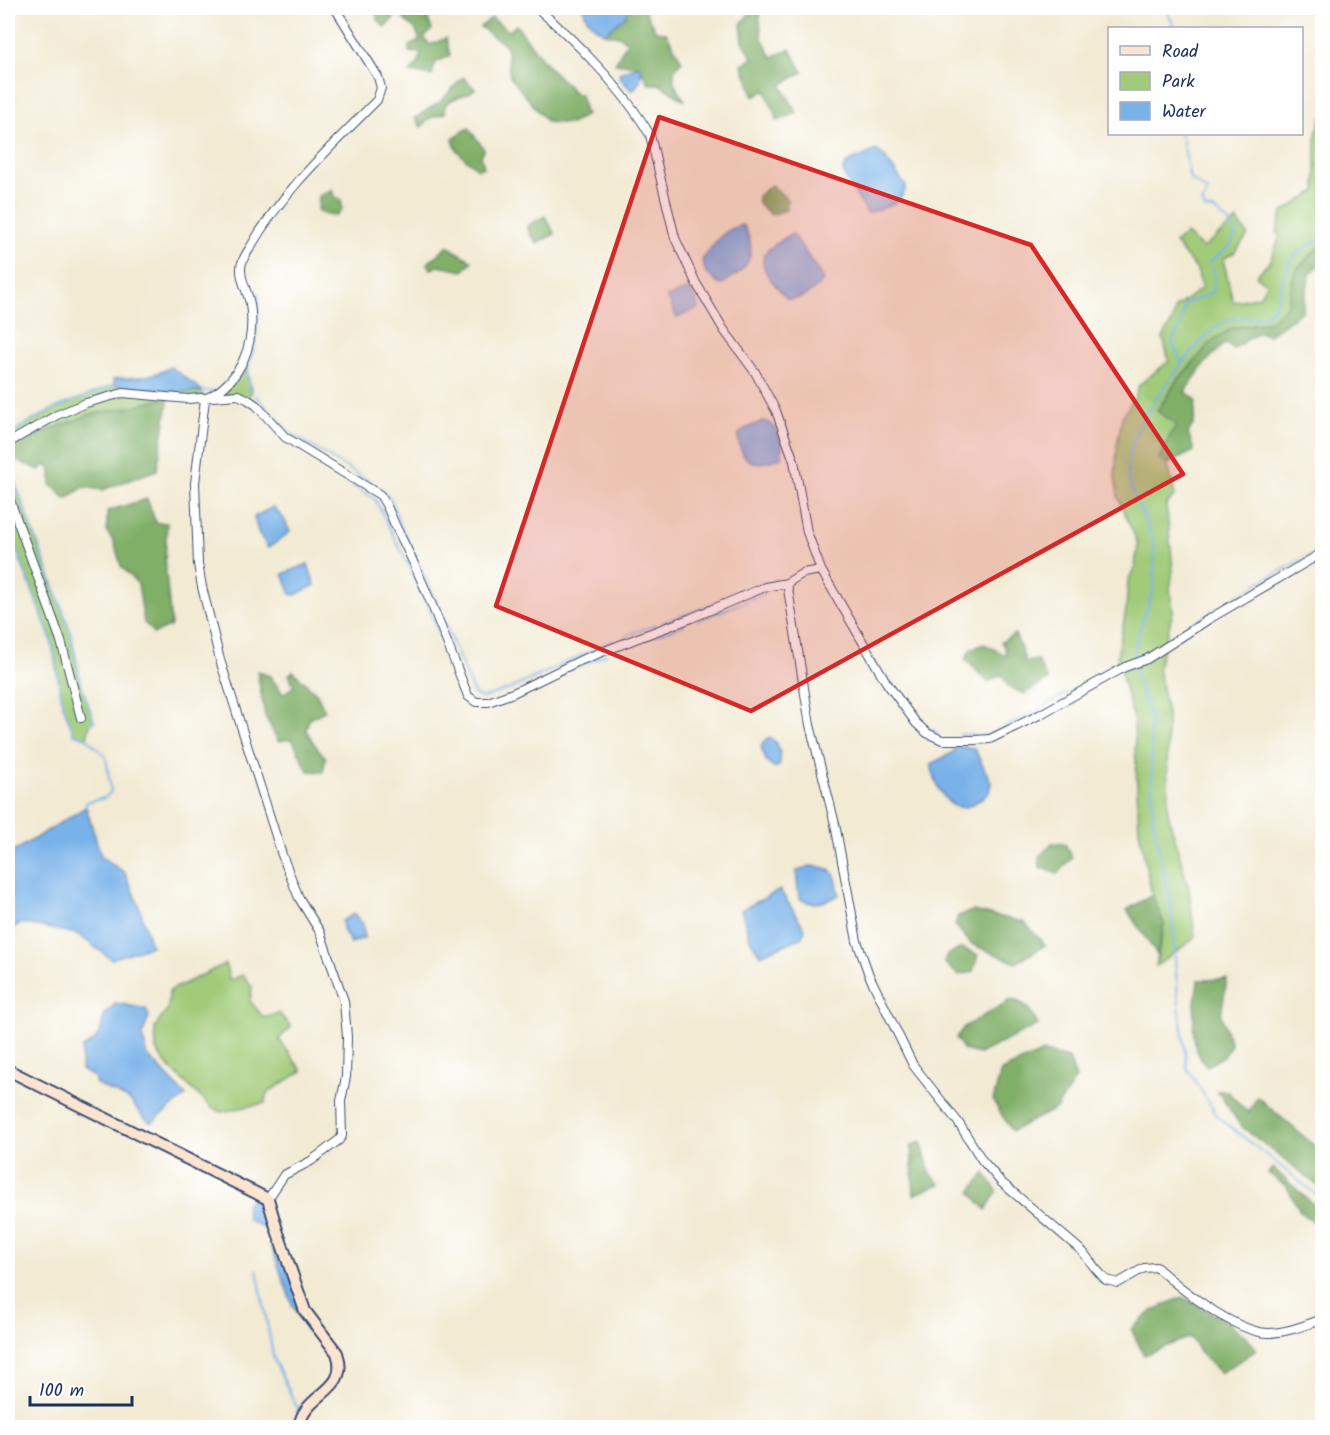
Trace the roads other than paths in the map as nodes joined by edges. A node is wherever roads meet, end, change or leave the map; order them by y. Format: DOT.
graph roads {
  1 [pos="335,8"];
  2 [pos="537,8"];
  3 [pos="205,399"];
  4 [pos="8,443"];
  5 [pos="8,495"];
  6 [pos="1323,553"];
  7 [pos="821,570"];
  8 [pos="787,583"];
  9 [pos="81,718"];
  10 [pos="8,1070"];
  11 [pos="268,1198"];
  12 [pos="1323,1319"];
  13 [pos="298,1428"];
  1 -- 3 [label="street"];
  2 -- 7 [label="street"];
  3 -- 4 [label="street"];
  3 -- 8 [label="street"];
  3 -- 11 [label="street"];
  5 -- 9 [label="street"];
  6 -- 7 [label="street"];
  7 -- 8 [label="street"];
  8 -- 12 [label="street"];
  10 -- 11 [label="street"];
  11 -- 13 [label="street"];
}
